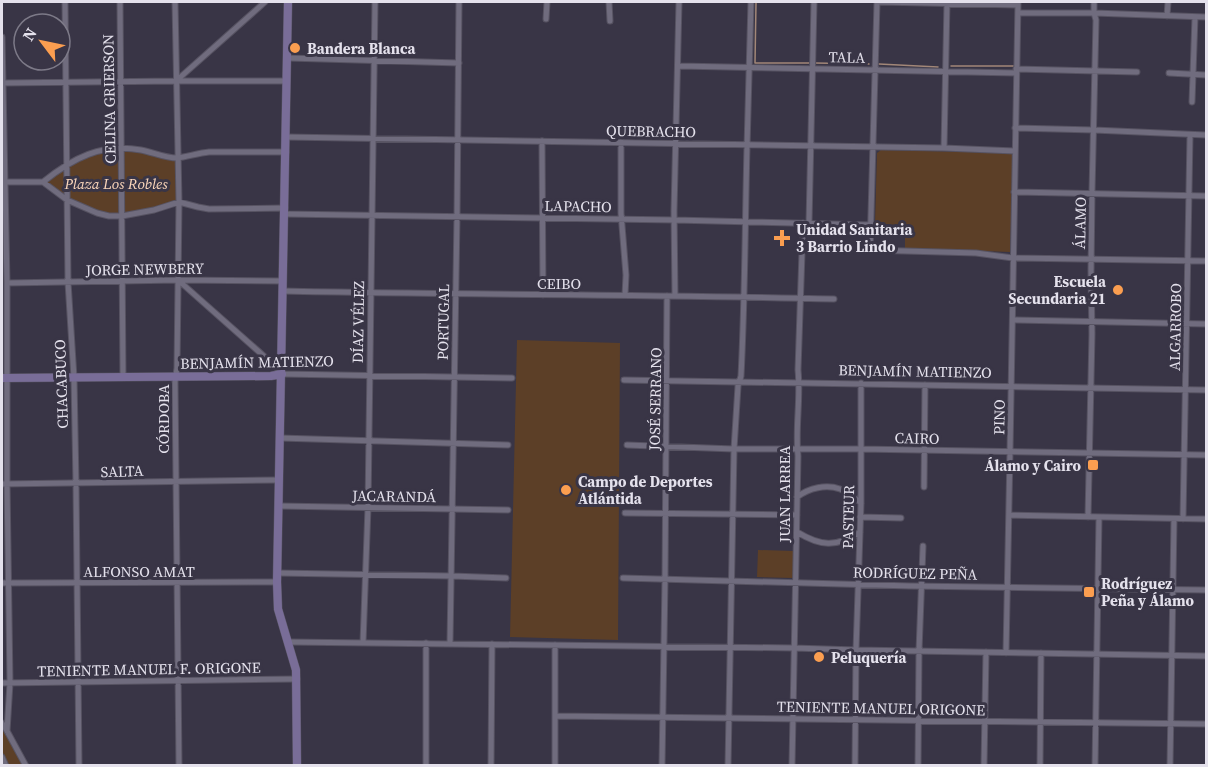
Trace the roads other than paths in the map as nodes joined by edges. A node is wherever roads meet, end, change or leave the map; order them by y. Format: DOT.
graph roads {
  1 [pos="65,2"];
  2 [pos="120,2"];
  3 [pos="175,2"];
  4 [pos="265,2"];
  5 [pos="288,2"];
  6 [pos="375,2"];
  7 [pos="459,2"];
  8 [pos="547,2"];
  9 [pos="609,2"];
  10 [pos="679,2"];
  11 [pos="751,2"];
  12 [pos="814,2"];
  13 [pos="878,2"];
  14 [pos="947,2"];
  15 [pos="1094,2"];
  16 [pos="1168,2"];
  17 [pos="1018,3"];
  18 [pos="1018,13"];
  19 [pos="1094,13"];
  20 [pos="1167,16"];
  21 [pos="1195,16"];
  22 [pos="1206,17"];
  23 [pos="546,19"];
  24 [pos="610,21"];
  25 [pos="2,37"];
  26 [pos="288,58"];
  27 [pos="374,61"];
  28 [pos="459,63"];
  29 [pos="679,66"];
  30 [pos="750,67"];
  31 [pos="813,69"];
  32 [pos="875,69"];
  33 [pos="945,71"];
  34 [pos="1016,71"];
  35 [pos="1095,71"];
  36 [pos="1137,72"];
  37 [pos="1168,73"];
  38 [pos="1193,74"];
  39 [pos="1206,75"];
  40 [pos="176,81"];
  41 [pos="287,81"];
  42 [pos="67,82"];
  43 [pos="120,82"];
  44 [pos="2,83"];
  45 [pos="1192,102"];
  46 [pos="1015,128"];
  47 [pos="1094,130"];
  48 [pos="1190,135"];
  49 [pos="1206,135"];
  50 [pos="286,137"];
  51 [pos="372,138"];
  52 [pos="457,139"];
  53 [pos="542,141"];
  54 [pos="621,142"];
  55 [pos="677,144"];
  56 [pos="747,144"];
  57 [pos="811,146"];
  58 [pos="874,147"];
  59 [pos="121,148"];
  60 [pos="944,148"];
  61 [pos="1015,151"];
  62 [pos="286,152"];
  63 [pos="177,158"];
  64 [pos="66,165"];
  65 [pos="5,182"];
  66 [pos="43,182"];
  67 [pos="1014,192"];
  68 [pos="1092,192"];
  69 [pos="1189,195"];
  70 [pos="1206,196"];
  71 [pos="67,200"];
  72 [pos="179,202"];
  73 [pos="285,211"];
  74 [pos="372,214"];
  75 [pos="122,216"];
  76 [pos="457,217"];
  77 [pos="542,218"];
  78 [pos="621,219"];
  79 [pos="675,220"];
  80 [pos="745,222"];
  81 [pos="806,223"];
  82 [pos="872,225"];
  83 [pos="1013,258"];
  84 [pos="1091,259"];
  85 [pos="1188,261"];
  86 [pos="1206,261"];
  87 [pos="178,280"];
  88 [pos="122,281"];
  89 [pos="283,281"];
  90 [pos="68,282"];
  91 [pos="6,283"];
  92 [pos="283,291"];
  93 [pos="370,293"];
  94 [pos="455,294"];
  95 [pos="543,295"];
  96 [pos="625,295"];
  97 [pos="668,296"];
  98 [pos="675,296"];
  99 [pos="745,297"];
  100 [pos="800,298"];
  101 [pos="834,299"];
  102 [pos="1013,320"];
  103 [pos="1092,322"];
  104 [pos="1187,323"];
  105 [pos="1206,324"];
  106 [pos="282,374"];
  107 [pos="369,375"];
  108 [pos="175,376"];
  109 [pos="123,377"];
  110 [pos="454,377"];
  111 [pos="4,378"];
  112 [pos="74,378"];
  113 [pos="512,378"];
  114 [pos="624,380"];
  115 [pos="667,381"];
  116 [pos="740,381"];
  117 [pos="799,382"];
  118 [pos="861,383"];
  119 [pos="924,385"];
  120 [pos="1011,386"];
  121 [pos="1091,388"];
  122 [pos="1185,390"];
  123 [pos="1206,390"];
  124 [pos="280,438"];
  125 [pos="369,441"];
  126 [pos="454,443"];
  127 [pos="508,445"];
  128 [pos="627,445"];
  129 [pos="666,447"];
  130 [pos="734,449"];
  131 [pos="797,449"];
  132 [pos="861,449"];
  133 [pos="923,451"];
  134 [pos="1010,452"];
  135 [pos="1090,453"];
  136 [pos="1184,455"];
  137 [pos="1206,455"];
  138 [pos="279,480"];
  139 [pos="175,482"];
  140 [pos="4,484"];
  141 [pos="76,484"];
  142 [pos="924,487"];
  143 [pos="797,497"];
  144 [pos="861,503"];
  145 [pos="279,506"];
  146 [pos="368,507"];
  147 [pos="453,509"];
  148 [pos="508,510"];
  149 [pos="625,513"];
  150 [pos="666,513"];
  151 [pos="733,514"];
  152 [pos="797,515"];
  153 [pos="1009,515"];
  154 [pos="1088,517"];
  155 [pos="1099,517"];
  156 [pos="860,518"];
  157 [pos="901,518"];
  158 [pos="1174,519"];
  159 [pos="1183,519"];
  160 [pos="1206,519"];
  161 [pos="797,532"];
  162 [pos="860,532"];
  163 [pos="923,546"];
  164 [pos="365,574"];
  165 [pos="452,576"];
  166 [pos="277,578"];
  167 [pos="506,578"];
  168 [pos="623,578"];
  169 [pos="665,579"];
  170 [pos="731,580"];
  171 [pos="176,582"];
  172 [pos="795,582"];
  173 [pos="2,583"];
  174 [pos="9,583"];
  175 [pos="77,583"];
  176 [pos="859,583"];
  177 [pos="922,586"];
  178 [pos="1008,587"];
  179 [pos="1098,588"];
  180 [pos="1172,590"];
  181 [pos="1206,590"];
  182 [pos="289,642"];
  183 [pos="363,643"];
  184 [pos="426,643"];
  185 [pos="450,643"];
  186 [pos="492,644"];
  187 [pos="555,645"];
  188 [pos="663,647"];
  189 [pos="730,648"];
  190 [pos="794,648"];
  191 [pos="856,650"];
  192 [pos="919,651"];
  193 [pos="986,652"];
  194 [pos="1006,653"];
  195 [pos="1041,653"];
  196 [pos="1097,654"];
  197 [pos="1171,655"];
  198 [pos="1206,656"];
  199 [pos="297,679"];
  200 [pos="178,681"];
  201 [pos="79,682"];
  202 [pos="2,683"];
  203 [pos="10,683"];
  204 [pos="555,716"];
  205 [pos="663,717"];
  206 [pos="729,718"];
  207 [pos="793,719"];
  208 [pos="855,719"];
  209 [pos="918,721"];
  210 [pos="985,721"];
  211 [pos="1040,722"];
  212 [pos="1095,722"];
  213 [pos="2,723"];
  214 [pos="1170,723"];
  215 [pos="1206,724"];
  216 [pos="7,731"];
  217 [pos="2,757"];
  218 [pos="6,765"];
  219 [pos="26,765"];
  220 [pos="79,765"];
  221 [pos="179,765"];
  222 [pos="297,765"];
  223 [pos="426,765"];
  224 [pos="491,765"];
  225 [pos="555,765"];
  226 [pos="662,765"];
  227 [pos="728,765"];
  228 [pos="792,765"];
  229 [pos="855,765"];
  230 [pos="918,765"];
  231 [pos="984,765"];
  232 [pos="1040,765"];
  233 [pos="1095,765"];
  234 [pos="1170,765"];
  1 -- 42 [label="street, CHACABUCO"];
  2 -- 43 [label="street, CELINA GRIERSON"];
  3 -- 40 [label="street, CÓRDOBA"];
  4 -- 40 [label="street"];
  5 -- 26 [label="main road"];
  6 -- 27 [label="street, DÍAZ VÉLEZ"];
  7 -- 28 [label="street, PORTUGAL"];
  8 -- 23 [label="street"];
  9 -- 24 [label="street"];
  10 -- 29 [label="street"];
  11 -- 30 [label="street"];
  12 -- 31 [label="street, JUAN LARREA"];
  13 -- 14 [label="street"];
  13 -- 32 [label="street"];
  14 -- 17 [label="street"];
  14 -- 33 [label="street"];
  15 -- 19 [label="street, ÁLAMO"];
  16 -- 20 [label="street"];
  17 -- 18 [label="street, PINO"];
  18 -- 19 [label="street"];
  18 -- 34 [label="street, PINO"];
  19 -- 20 [label="street"];
  19 -- 35 [label="street, ÁLAMO"];
  20 -- 21 [label="street"];
  21 -- 22 [label="street"];
  21 -- 38 [label="street"];
  25 -- 44 [label="street"];
  26 -- 27 [label="street"];
  26 -- 41 [label="main road"];
  27 -- 28 [label="street"];
  27 -- 51 [label="street, DÍAZ VÉLEZ"];
  28 -- 52 [label="street, PORTUGAL"];
  29 -- 30 [label="street, TALA"];
  29 -- 55 [label="street"];
  30 -- 31 [label="street, TALA"];
  30 -- 56 [label="street"];
  31 -- 32 [label="street, TALA"];
  31 -- 57 [label="street, JUAN LARREA"];
  32 -- 33 [label="street, TALA"];
  32 -- 58 [label="street"];
  33 -- 34 [label="street, TALA"];
  33 -- 60 [label="street"];
  34 -- 35 [label="street, TALA"];
  34 -- 46 [label="street, PINO"];
  35 -- 36 [label="street, TALA"];
  35 -- 47 [label="street, ÁLAMO"];
  37 -- 38 [label="street"];
  38 -- 39 [label="street"];
  38 -- 45 [label="street"];
  40 -- 41 [label="street"];
  40 -- 43 [label="street"];
  40 -- 63 [label="street, CÓRDOBA"];
  41 -- 50 [label="main road"];
  42 -- 43 [label="street"];
  42 -- 44 [label="street"];
  42 -- 64 [label="street, CHACABUCO"];
  43 -- 59 [label="street, CELINA GRIERSON"];
  44 -- 65 [label="street"];
  46 -- 47 [label="street"];
  46 -- 61 [label="street, PINO"];
  47 -- 48 [label="street"];
  47 -- 68 [label="street, ÁLAMO"];
  48 -- 49 [label="street"];
  48 -- 69 [label="street, ALGARROBO"];
  50 -- 51 [label="street, QUEBRACHO"];
  50 -- 62 [label="main road"];
  51 -- 52 [label="street, QUEBRACHO"];
  51 -- 74 [label="street, DÍAZ VÉLEZ"];
  52 -- 53 [label="street, QUEBRACHO"];
  52 -- 76 [label="street, PORTUGAL"];
  53 -- 54 [label="street, QUEBRACHO"];
  53 -- 77 [label="street"];
  54 -- 55 [label="street, QUEBRACHO"];
  54 -- 78 [label="street"];
  55 -- 56 [label="street, QUEBRACHO"];
  55 -- 79 [label="street"];
  56 -- 57 [label="street, QUEBRACHO"];
  56 -- 80 [label="street"];
  57 -- 58 [label="street, QUEBRACHO"];
  57 -- 81 [label="street, JUAN LARREA"];
  58 -- 60 [label="street, QUEBRACHO"];
  58 -- 82 [label="street"];
  59 -- 63 [label="street"];
  59 -- 64 [label="street"];
  59 -- 75 [label="street, CELINA GRIERSON"];
  60 -- 61 [label="street, QUEBRACHO"];
  61 -- 67 [label="street, PINO"];
  62 -- 63 [label="street"];
  62 -- 73 [label="main road"];
  63 -- 72 [label="street, CÓRDOBA"];
  64 -- 66 [label="street"];
  64 -- 71 [label="street, CHACABUCO"];
  65 -- 66 [label="street"];
  65 -- 91 [label="street"];
  66 -- 71 [label="street"];
  67 -- 68 [label="street"];
  67 -- 83 [label="street, PINO"];
  68 -- 69 [label="street"];
  68 -- 84 [label="street, ÁLAMO"];
  69 -- 70 [label="street"];
  69 -- 85 [label="street, ALGARROBO"];
  71 -- 75 [label="street"];
  71 -- 90 [label="street, CHACABUCO"];
  72 -- 73 [label="street, LAPACHO"];
  72 -- 75 [label="street"];
  72 -- 87 [label="street, CÓRDOBA"];
  73 -- 74 [label="street, LAPACHO"];
  73 -- 89 [label="main road"];
  74 -- 76 [label="street, LAPACHO"];
  74 -- 93 [label="street, DÍAZ VÉLEZ"];
  75 -- 88 [label="street, CELINA GRIERSON"];
  76 -- 77 [label="street, LAPACHO"];
  76 -- 94 [label="street, PORTUGAL"];
  77 -- 78 [label="street, LAPACHO"];
  77 -- 95 [label="street"];
  78 -- 79 [label="street, LAPACHO"];
  78 -- 96 [label="street"];
  79 -- 80 [label="street, LAPACHO"];
  79 -- 98 [label="street"];
  80 -- 81 [label="street, LAPACHO"];
  80 -- 99 [label="street"];
  81 -- 82 [label="street, LAPACHO"];
  81 -- 100 [label="street, JUAN LARREA"];
  82 -- 83 [label="street"];
  83 -- 84 [label="street"];
  83 -- 102 [label="street, PINO"];
  84 -- 85 [label="street"];
  84 -- 103 [label="street, ÁLAMO"];
  85 -- 86 [label="street"];
  85 -- 104 [label="street, ALGARROBO"];
  87 -- 88 [label="street, JORGE NEWBERY"];
  87 -- 89 [label="street, JORGE NEWBERY"];
  87 -- 106 [label="street"];
  87 -- 108 [label="street, CÓRDOBA"];
  88 -- 90 [label="street, JORGE NEWBERY"];
  88 -- 109 [label="street, CELINA GRIERSON"];
  89 -- 92 [label="main road"];
  90 -- 91 [label="street, JORGE NEWBERY"];
  90 -- 112 [label="street, CHACABUCO"];
  91 -- 111 [label="street"];
  92 -- 93 [label="street, CEIBO"];
  92 -- 106 [label="main road"];
  93 -- 94 [label="street, CEIBO"];
  93 -- 107 [label="street, DÍAZ VÉLEZ"];
  94 -- 95 [label="street, CEIBO"];
  94 -- 110 [label="street, PORTUGAL"];
  95 -- 96 [label="street, CEIBO"];
  96 -- 97 [label="street, CEIBO"];
  97 -- 98 [label="street, CEIBO"];
  97 -- 115 [label="street, JOSÉ SERRANO"];
  98 -- 99 [label="street, CEIBO"];
  99 -- 100 [label="street, CEIBO"];
  99 -- 116 [label="street"];
  100 -- 101 [label="street, CEIBO"];
  100 -- 117 [label="street, JUAN LARREA"];
  102 -- 103 [label="street"];
  102 -- 120 [label="street, PINO"];
  103 -- 104 [label="street"];
  103 -- 121 [label="street, ÁLAMO"];
  104 -- 105 [label="street"];
  104 -- 122 [label="street, ALGARROBO"];
  106 -- 107 [label="street, BENJAMÍN MATIENZO"];
  106 -- 108 [label="main road, BENJAMÍN MATIENZO"];
  106 -- 124 [label="main road"];
  107 -- 110 [label="street, BENJAMÍN MATIENZO"];
  107 -- 125 [label="street, DÍAZ VÉLEZ"];
  108 -- 109 [label="main road, BENJAMÍN MATIENZO"];
  108 -- 139 [label="street, CÓRDOBA"];
  109 -- 112 [label="main road, BENJAMÍN MATIENZO"];
  110 -- 113 [label="street, BENJAMÍN MATIENZO"];
  110 -- 126 [label="street, PORTUGAL"];
  111 -- 112 [label="main road, BENJAMÍN MATIENZO"];
  111 -- 140 [label="street"];
  112 -- 141 [label="street, CHACABUCO"];
  114 -- 115 [label="street, BENJAMÍN MATIENZO"];
  115 -- 116 [label="street, BENJAMÍN MATIENZO"];
  115 -- 129 [label="street, JOSÉ SERRANO"];
  116 -- 117 [label="street, BENJAMÍN MATIENZO"];
  116 -- 130 [label="street"];
  117 -- 118 [label="street, BENJAMÍN MATIENZO"];
  117 -- 131 [label="street, JUAN LARREA"];
  118 -- 119 [label="street, BENJAMÍN MATIENZO"];
  118 -- 132 [label="street, PASTEUR"];
  119 -- 120 [label="street, BENJAMÍN MATIENZO"];
  119 -- 133 [label="street"];
  120 -- 121 [label="street, BENJAMÍN MATIENZO"];
  120 -- 134 [label="street, PINO"];
  121 -- 122 [label="street, BENJAMÍN MATIENZO"];
  121 -- 135 [label="street, ÁLAMO"];
  122 -- 123 [label="street, BENJAMÍN MATIENZO"];
  122 -- 136 [label="street, ALGARROBO"];
  124 -- 125 [label="street"];
  124 -- 138 [label="main road"];
  125 -- 126 [label="street"];
  125 -- 146 [label="street, DÍAZ VÉLEZ"];
  126 -- 127 [label="street"];
  126 -- 147 [label="street, PORTUGAL"];
  128 -- 129 [label="street, CAIRO"];
  129 -- 130 [label="street, CAIRO"];
  129 -- 150 [label="street, JOSÉ SERRANO"];
  130 -- 131 [label="street, CAIRO"];
  130 -- 151 [label="street"];
  131 -- 132 [label="street, CAIRO"];
  131 -- 143 [label="street, JUAN LARREA"];
  132 -- 133 [label="street, CAIRO"];
  132 -- 144 [label="street, PASTEUR"];
  133 -- 134 [label="street, CAIRO"];
  133 -- 142 [label="street"];
  134 -- 135 [label="street, CAIRO"];
  134 -- 153 [label="street, PINO"];
  135 -- 136 [label="street, CAIRO"];
  135 -- 154 [label="street, ÁLAMO"];
  136 -- 137 [label="street, CAIRO"];
  136 -- 159 [label="street, ALGARROBO"];
  138 -- 139 [label="street, SALTA"];
  138 -- 145 [label="main road"];
  139 -- 141 [label="street, SALTA"];
  139 -- 171 [label="street, CÓRDOBA"];
  140 -- 141 [label="street, SALTA"];
  140 -- 174 [label="street"];
  141 -- 175 [label="street, CHACABUCO"];
  143 -- 144 [label="street"];
  143 -- 152 [label="street, JUAN LARREA"];
  144 -- 156 [label="street, PASTEUR"];
  145 -- 146 [label="street, JACARANDÁ"];
  145 -- 166 [label="main road"];
  146 -- 147 [label="street, JACARANDÁ"];
  146 -- 164 [label="street, DÍAZ VÉLEZ"];
  147 -- 148 [label="street, JACARANDÁ"];
  147 -- 165 [label="street, PORTUGAL"];
  149 -- 150 [label="street"];
  150 -- 151 [label="street"];
  150 -- 169 [label="street, JOSÉ SERRANO"];
  151 -- 152 [label="street"];
  151 -- 170 [label="street"];
  152 -- 161 [label="street, JUAN LARREA"];
  153 -- 154 [label="street"];
  153 -- 178 [label="street, PINO"];
  154 -- 155 [label="street"];
  155 -- 158 [label="street"];
  155 -- 179 [label="street"];
  156 -- 157 [label="street"];
  156 -- 162 [label="street, PASTEUR"];
  158 -- 159 [label="street"];
  158 -- 180 [label="street"];
  159 -- 160 [label="street"];
  161 -- 162 [label="street"];
  161 -- 172 [label="street, JUAN LARREA"];
  162 -- 176 [label="street, PASTEUR"];
  163 -- 177 [label="street"];
  164 -- 165 [label="street"];
  164 -- 166 [label="street"];
  164 -- 183 [label="street, DÍAZ VÉLEZ"];
  165 -- 167 [label="street"];
  165 -- 185 [label="street, PORTUGAL"];
  166 -- 171 [label="street, ALFONSO AMAT"];
  166 -- 182 [label="main road"];
  168 -- 169 [label="street, RODRÍGUEZ PEÑA"];
  169 -- 170 [label="street, RODRÍGUEZ PEÑA"];
  169 -- 188 [label="street, JOSÉ SERRANO"];
  170 -- 172 [label="street, RODRÍGUEZ PEÑA"];
  170 -- 189 [label="street"];
  171 -- 175 [label="street, ALFONSO AMAT"];
  171 -- 200 [label="street, CÓRDOBA"];
  172 -- 176 [label="street, RODRÍGUEZ PEÑA"];
  172 -- 190 [label="street, JUAN LARREA"];
  173 -- 174 [label="street, ALFONSO AMAT"];
  174 -- 175 [label="street, ALFONSO AMAT"];
  174 -- 203 [label="street"];
  175 -- 201 [label="street, CHACABUCO"];
  176 -- 177 [label="street, RODRÍGUEZ PEÑA"];
  176 -- 191 [label="street, PASTEUR"];
  177 -- 178 [label="street, RODRÍGUEZ PEÑA"];
  177 -- 192 [label="street"];
  178 -- 179 [label="street, RODRÍGUEZ PEÑA"];
  178 -- 194 [label="street, PINO"];
  179 -- 180 [label="street, RODRÍGUEZ PEÑA"];
  179 -- 196 [label="street"];
  180 -- 181 [label="street, RODRÍGUEZ PEÑA"];
  180 -- 197 [label="street"];
  182 -- 183 [label="street"];
  182 -- 199 [label="main road"];
  183 -- 184 [label="street"];
  184 -- 185 [label="street"];
  184 -- 223 [label="street"];
  185 -- 186 [label="street"];
  186 -- 187 [label="street"];
  186 -- 224 [label="street"];
  187 -- 188 [label="street"];
  187 -- 204 [label="street"];
  188 -- 189 [label="street"];
  188 -- 205 [label="street, JOSÉ SERRANO"];
  189 -- 190 [label="street"];
  189 -- 206 [label="street"];
  190 -- 191 [label="street"];
  190 -- 207 [label="street, JUAN LARREA"];
  191 -- 192 [label="street"];
  191 -- 208 [label="street, PASTEUR"];
  192 -- 193 [label="street"];
  192 -- 209 [label="street"];
  193 -- 194 [label="street"];
  193 -- 210 [label="street"];
  194 -- 195 [label="street"];
  195 -- 196 [label="street"];
  195 -- 211 [label="street"];
  196 -- 197 [label="street"];
  196 -- 212 [label="street"];
  197 -- 198 [label="street"];
  197 -- 214 [label="street"];
  199 -- 200 [label="street, TENIENTE MANUEL F. ORIGONE"];
  199 -- 222 [label="main road"];
  200 -- 201 [label="street, TENIENTE MANUEL F. ORIGONE"];
  200 -- 221 [label="street, CÓRDOBA"];
  201 -- 203 [label="street, TENIENTE MANUEL F. ORIGONE"];
  201 -- 220 [label="street, CHACABUCO"];
  202 -- 203 [label="street, TENIENTE MANUEL F. ORIGONE"];
  203 -- 216 [label="street"];
  204 -- 205 [label="street, TENIENTE MANUEL ORIGONE"];
  204 -- 225 [label="street"];
  205 -- 206 [label="street, TENIENTE MANUEL ORIGONE"];
  205 -- 226 [label="street, JOSÉ SERRANO"];
  206 -- 207 [label="street, TENIENTE MANUEL ORIGONE"];
  206 -- 227 [label="street"];
  207 -- 208 [label="street, TENIENTE MANUEL ORIGONE"];
  207 -- 228 [label="street, JUAN LARREA"];
  208 -- 209 [label="street, TENIENTE MANUEL ORIGONE"];
  208 -- 229 [label="street, PASTEUR"];
  209 -- 210 [label="street, TENIENTE MANUEL ORIGONE"];
  209 -- 230 [label="street"];
  210 -- 211 [label="street, TENIENTE MANUEL ORIGONE"];
  210 -- 231 [label="street"];
  211 -- 212 [label="street, TENIENTE MANUEL ORIGONE"];
  211 -- 232 [label="street"];
  212 -- 214 [label="street, TENIENTE MANUEL ORIGONE"];
  212 -- 233 [label="street"];
  213 -- 216 [label="street"];
  214 -- 215 [label="street, TENIENTE MANUEL ORIGONE"];
  214 -- 234 [label="street"];
  216 -- 219 [label="street"];
  217 -- 218 [label="street"];
}
